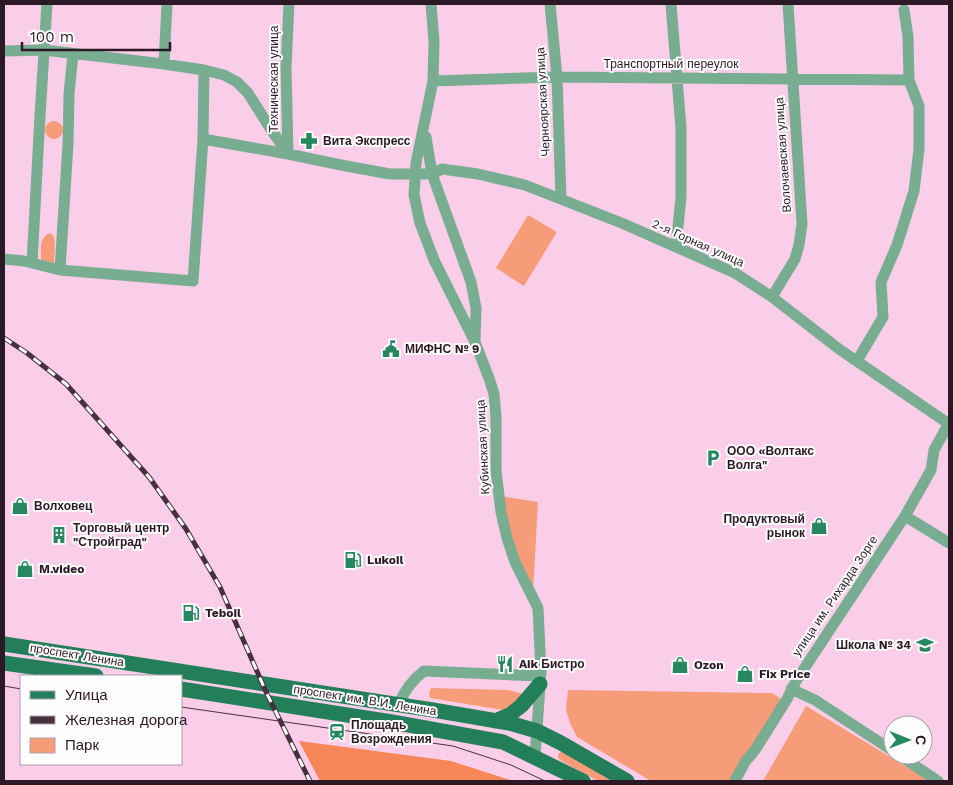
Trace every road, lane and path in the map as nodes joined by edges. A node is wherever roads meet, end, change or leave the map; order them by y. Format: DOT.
graph roads {
  1 [pos="47,4"];
  2 [pos="167,4"];
  3 [pos="289,4"];
  4 [pos="431,4"];
  5 [pos="550,4"];
  6 [pos="671,4"];
  7 [pos="788,4"];
  8 [pos="904,10"];
  9 [pos="44,50"];
  10 [pos="4,51"];
  11 [pos="73,54"];
  12 [pos="164,64"];
  13 [pos="204,70"];
  14 [pos="557,77"];
  15 [pos="678,77"];
  16 [pos="793,79"];
  17 [pos="909,80"];
  18 [pos="433,81"];
  19 [pos="424,120"];
  20 [pos="203,139"];
  21 [pos="288,154"];
  22 [pos="415,174"];
  23 [pos="432,174"];
  24 [pos="560,199"];
  25 [pos="676,247"];
  26 [pos="4,259"];
  27 [pos="32,263"];
  28 [pos="60,270"];
  29 [pos="772,297"];
  30 [pos="475,342"];
  31 [pos="857,361"];
  32 [pos="949,424"];
  33 [pos="905,516"];
  34 [pos="949,543"];
  35 [pos="4,644"];
  36 [pos="4,663"];
  37 [pos="89,675"];
  38 [pos="209,675"];
  39 [pos="540,680"];
  40 [pos="182,688"];
  41 [pos="791,689"];
  42 [pos="398,705"];
  43 [pos="495,721"];
  44 [pos="537,731"];
  45 [pos="883,744"];
  46 [pos="536,757"];
  47 [pos="914,765"];
  48 [pos="583,781"];
  49 [pos="627,781"];
  50 [pos="735,781"];
  51 [pos="938,781"];
  1 -- 9 [label="street"];
  2 -- 12 [label="street"];
  3 -- 21 [label="street, Техническая улица"];
  4 -- 18 [label="street, Кубинская улица"];
  5 -- 14 [label="street, Черноярская улица"];
  6 -- 15 [label="street"];
  7 -- 16 [label="street, Волочаевская улица"];
  8 -- 17 [label="street"];
  9 -- 10 [label="street"];
  9 -- 11 [label="street"];
  9 -- 27 [label="street"];
  11 -- 12 [label="street"];
  11 -- 28 [label="street"];
  12 -- 13 [label="street"];
  13 -- 20 [label="street"];
  13 -- 21 [label="street"];
  14 -- 15 [label="street, Транспортный переулок"];
  14 -- 18 [label="street, Транспортный переулок"];
  14 -- 24 [label="street, Черноярская улица"];
  15 -- 16 [label="street, Транспортный переулок"];
  15 -- 25 [label="street"];
  16 -- 17 [label="street, Транспортный переулок"];
  16 -- 29 [label="street, Волочаевская улица"];
  17 -- 31 [label="street"];
  18 -- 19 [label="street, Кубинская улица"];
  19 -- 22 [label="street, Кубинская улица"];
  19 -- 23 [label="street, Кубинская улица"];
  20 -- 21 [label="street"];
  20 -- 28 [label="street"];
  21 -- 22 [label="street"];
  22 -- 23 [label="street, 2-я Горная улица"];
  22 -- 30 [label="street, Кубинская улица"];
  23 -- 24 [label="street, 2-я Горная улица"];
  23 -- 30 [label="street, Кубинская улица"];
  24 -- 25 [label="street, 2-я Горная улица"];
  25 -- 29 [label="street, 2-я Горная улица"];
  26 -- 27 [label="street"];
  27 -- 28 [label="street"];
  29 -- 31 [label="street, 2-я Горная улица"];
  30 -- 39 [label="street, Кубинская улица"];
  31 -- 32 [label="street, 2-я Горная улица"];
  32 -- 33 [label="street, улица им. Рихарда Зорге"];
  33 -- 34 [label="street"];
  33 -- 41 [label="street, улица им. Рихарда Зорге"];
  35 -- 38 [label="main road, проспект Ленина"];
  36 -- 37 [label="main road, проспект Ленина"];
  38 -- 42 [label="main road, проспект им. В.И. Ленина"];
  39 -- 42 [label="street"];
  39 -- 43 [label="main road"];
  39 -- 44 [label="street, Кубинская улица"];
  40 -- 46 [label="main road, проспект им. В.И. Ленина"];
  41 -- 45 [label="street"];
  41 -- 50 [label="street, улица им. Рихарда Зорге"];
  42 -- 43 [label="main road, проспект им. В.И. Ленина"];
  43 -- 44 [label="main road, проспект им. В.И. Ленина"];
  44 -- 46 [label="street, Кубинская улица"];
  44 -- 49 [label="main road, проспект им. В.И. Ленина"];
  46 -- 48 [label="main road, проспект им. В.И. Ленина"];
  47 -- 51 [label="street"];
}
